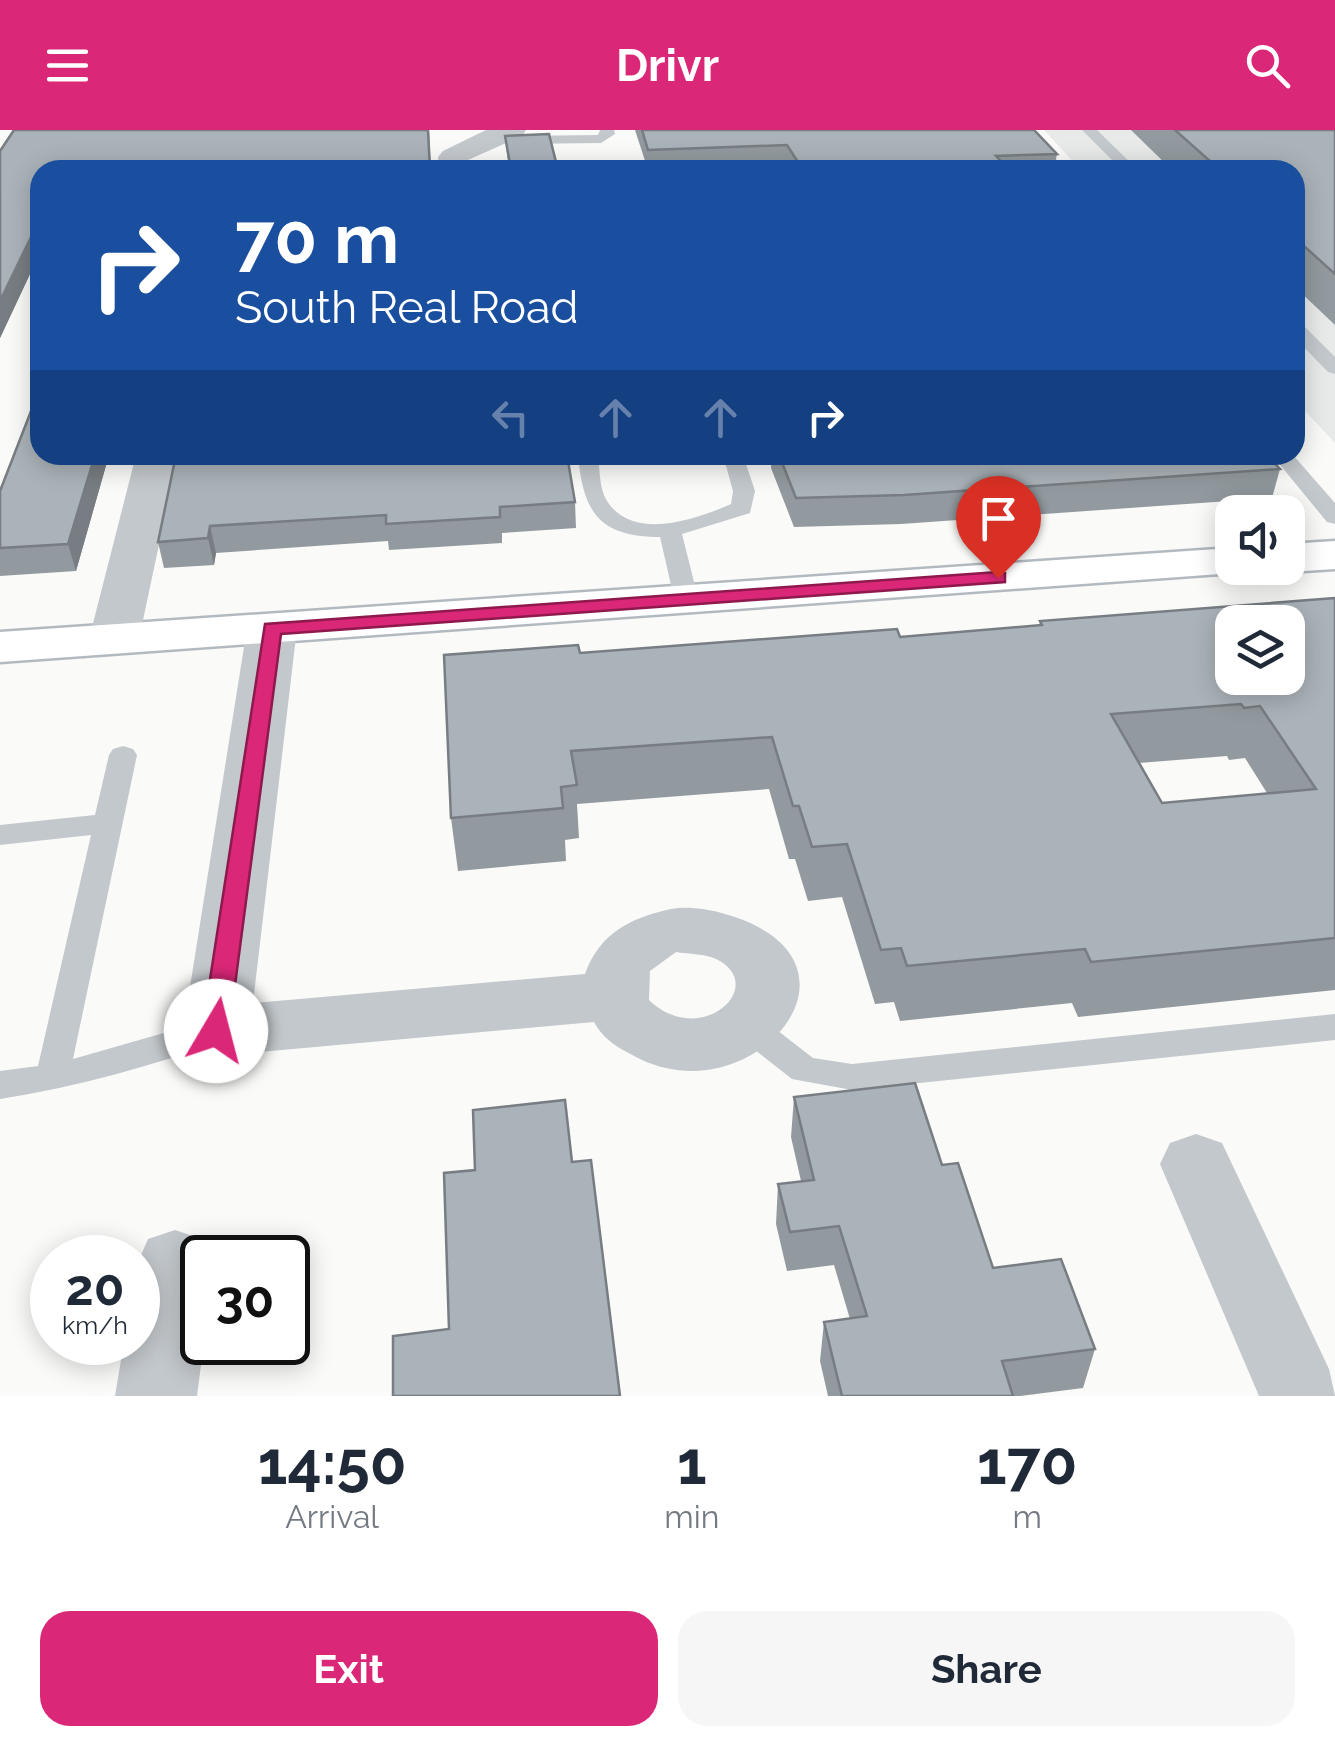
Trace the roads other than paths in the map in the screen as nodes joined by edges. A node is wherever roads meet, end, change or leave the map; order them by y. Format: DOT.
graph roads {
  1 [pos="512,130"];
  2 [pos="607,130"];
  3 [pos="1021,130"];
  4 [pos="1089,130"];
  5 [pos="484,141"];
  6 [pos="453,160"];
  7 [pos="1050,160"];
  8 [pos="1120,160"];
  9 [pos="1305,338"];
  10 [pos="1335,368"];
  11 [pos="155,465"];
  12 [pos="589,465"];
  13 [pos="736,465"];
  14 [pos="1291,465"];
  15 [pos="1335,517"];
  16 [pos="670,529"];
  17 [pos="1335,555"];
  18 [pos="1305,557"];
  19 [pos="1215,563"];
  20 [pos="686,598"];
  21 [pos="272,628"];
  22 [pos="114,639"];
  23 [pos="0,647"];
  24 [pos="122,756"];
  25 [pos="105,824"];
  26 [pos="0,835"];
  27 [pos="614,996"];
  28 [pos="748,1026"];
  29 [pos="1335,1027"];
  30 [pos="216,1031"];
  31 [pos="52,1079"];
  32 [pos="0,1086"];
  33 [pos="1196,1164"];
  34 [pos="175,1262"];
  35 [pos="156,1396"];
  36 [pos="1300,1396"];
  1 -- 5 [label="street"];
  2 -- 5 [label="lane"];
  3 -- 7 [label="lane"];
  4 -- 8 [label="lane"];
  5 -- 6 [label="street"];
  9 -- 10 [label="lane"];
  11 -- 22 [label="street"];
  12 -- 16 [label="lane"];
  13 -- 16 [label="lane"];
  14 -- 15 [label="lane"];
  16 -- 20 [label="lane"];
  17 -- 18 [label="street"];
  19 -- 20 [label="street"];
  20 -- 21 [label="street"];
  21 -- 22 [label="street"];
  21 -- 30 [label="street"];
  22 -- 23 [label="street"];
  24 -- 25 [label="lane"];
  25 -- 26 [label="lane"];
  25 -- 31 [label="lane"];
  27 -- 28 [label="street"];
  27 -- 28 [label="street"];
  27 -- 30 [label="street"];
  28 -- 29 [label="lane"];
  30 -- 31 [label="lane"];
  31 -- 32 [label="lane"];
  33 -- 36 [label="street"];
  34 -- 35 [label="street"];
}
